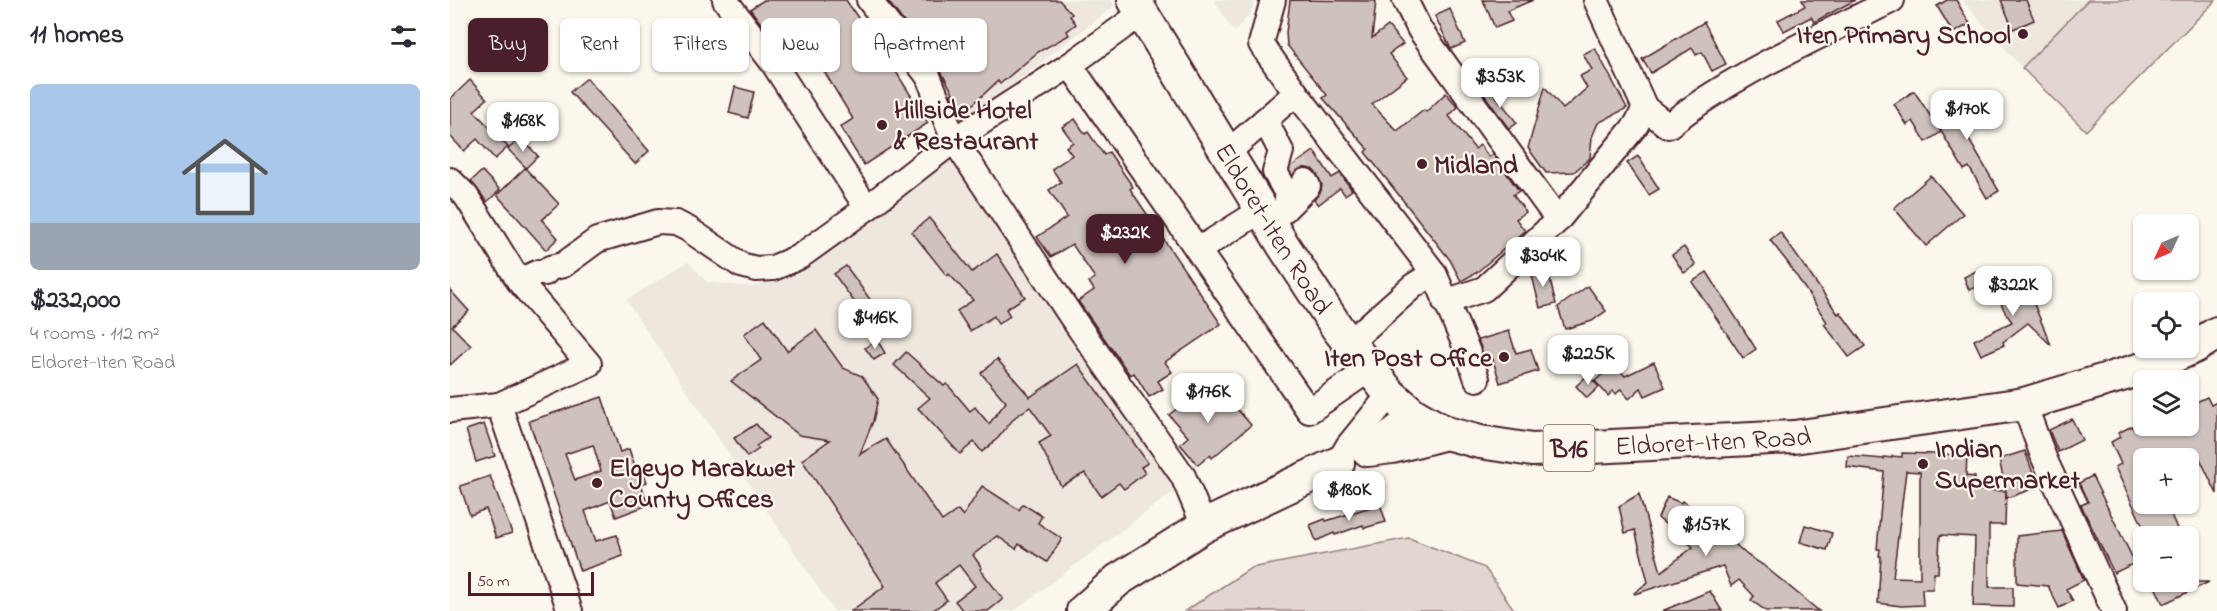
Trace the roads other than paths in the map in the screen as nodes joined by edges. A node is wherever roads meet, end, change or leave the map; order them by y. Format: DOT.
graph roads {
  1 [pos="725,0"];
  2 [pos="869,0"];
  3 [pos="1273,0"];
  4 [pos="1405,0"];
  5 [pos="1596,0"];
  6 [pos="1893,0"];
  7 [pos="1138,7"];
  8 [pos="1070,65"];
  9 [pos="1296,93"];
  10 [pos="1645,108"];
  11 [pos="1265,120"];
  12 [pos="954,140"];
  13 [pos="1227,153"];
  14 [pos="1293,166"];
  15 [pos="450,180"];
  16 [pos="867,208"];
  17 [pos="1272,214"];
  18 [pos="1558,220"];
  19 [pos="1198,250"];
  20 [pos="1434,273"];
  21 [pos="519,281"];
  22 [pos="1445,302"];
  23 [pos="2217,333"];
  24 [pos="1349,342"];
  25 [pos="1370,369"];
  26 [pos="1477,379"];
  27 [pos="1402,404"];
  28 [pos="2024,404"];
  29 [pos="499,405"];
  30 [pos="450,410"];
  31 [pos="1446,433"];
  32 [pos="1368,450"];
  33 [pos="1338,463"];
  34 [pos="1204,526"];
  35 [pos="570,611"];
  36 [pos="1083,611"];
  37 [pos="2114,611"];
  1 -- 16 [label="street"];
  2 -- 12 [label="street"];
  3 -- 9 [label="street"];
  4 -- 18 [label="street"];
  5 -- 10 [label="street"];
  6 -- 10 [label="street"];
  7 -- 8 [label="street"];
  7 -- 13 [label="main road, Eldoret-Iten Road / B16"];
  8 -- 12 [label="street"];
  8 -- 19 [label="street"];
  9 -- 11 [label="street"];
  9 -- 20 [label="street"];
  10 -- 18 [label="street"];
  11 -- 13 [label="street"];
  11 -- 14 [label="street"];
  12 -- 16 [label="street"];
  12 -- 34 [label="street"];
  13 -- 17 [label="main road, Eldoret-Iten Road / B16"];
  14 -- 17 [label="street"];
  14 -- 17 [label="street"];
  15 -- 21 [label="street"];
  16 -- 21 [label="street"];
  17 -- 19 [label="street"];
  17 -- 24 [label="main road, Eldoret-Iten Road / B16"];
  18 -- 22 [label="street"];
  19 -- 25 [label="street"];
  20 -- 22 [label="street"];
  20 -- 24 [label="street"];
  21 -- 29 [label="street"];
  22 -- 26 [label="street"];
  23 -- 28 [label="main road, Eldoret-Iten Road / B16"];
  24 -- 25 [label="main road, Eldoret-Iten Road / B16"];
  25 -- 27 [label="main road, Eldoret-Iten Road / B16"];
  27 -- 31 [label="main road, Eldoret-Iten Road / B16"];
  27 -- 32 [label="street"];
  27 -- 33 [label="street"];
  28 -- 31 [label="main road, Eldoret-Iten Road / B16"];
  28 -- 37 [label="street"];
  29 -- 30 [label="street"];
  29 -- 35 [label="street"];
  31 -- 32 [label="main road"];
  32 -- 33 [label="street"];
  33 -- 34 [label="main road"];
  34 -- 36 [label="main road"];
}
